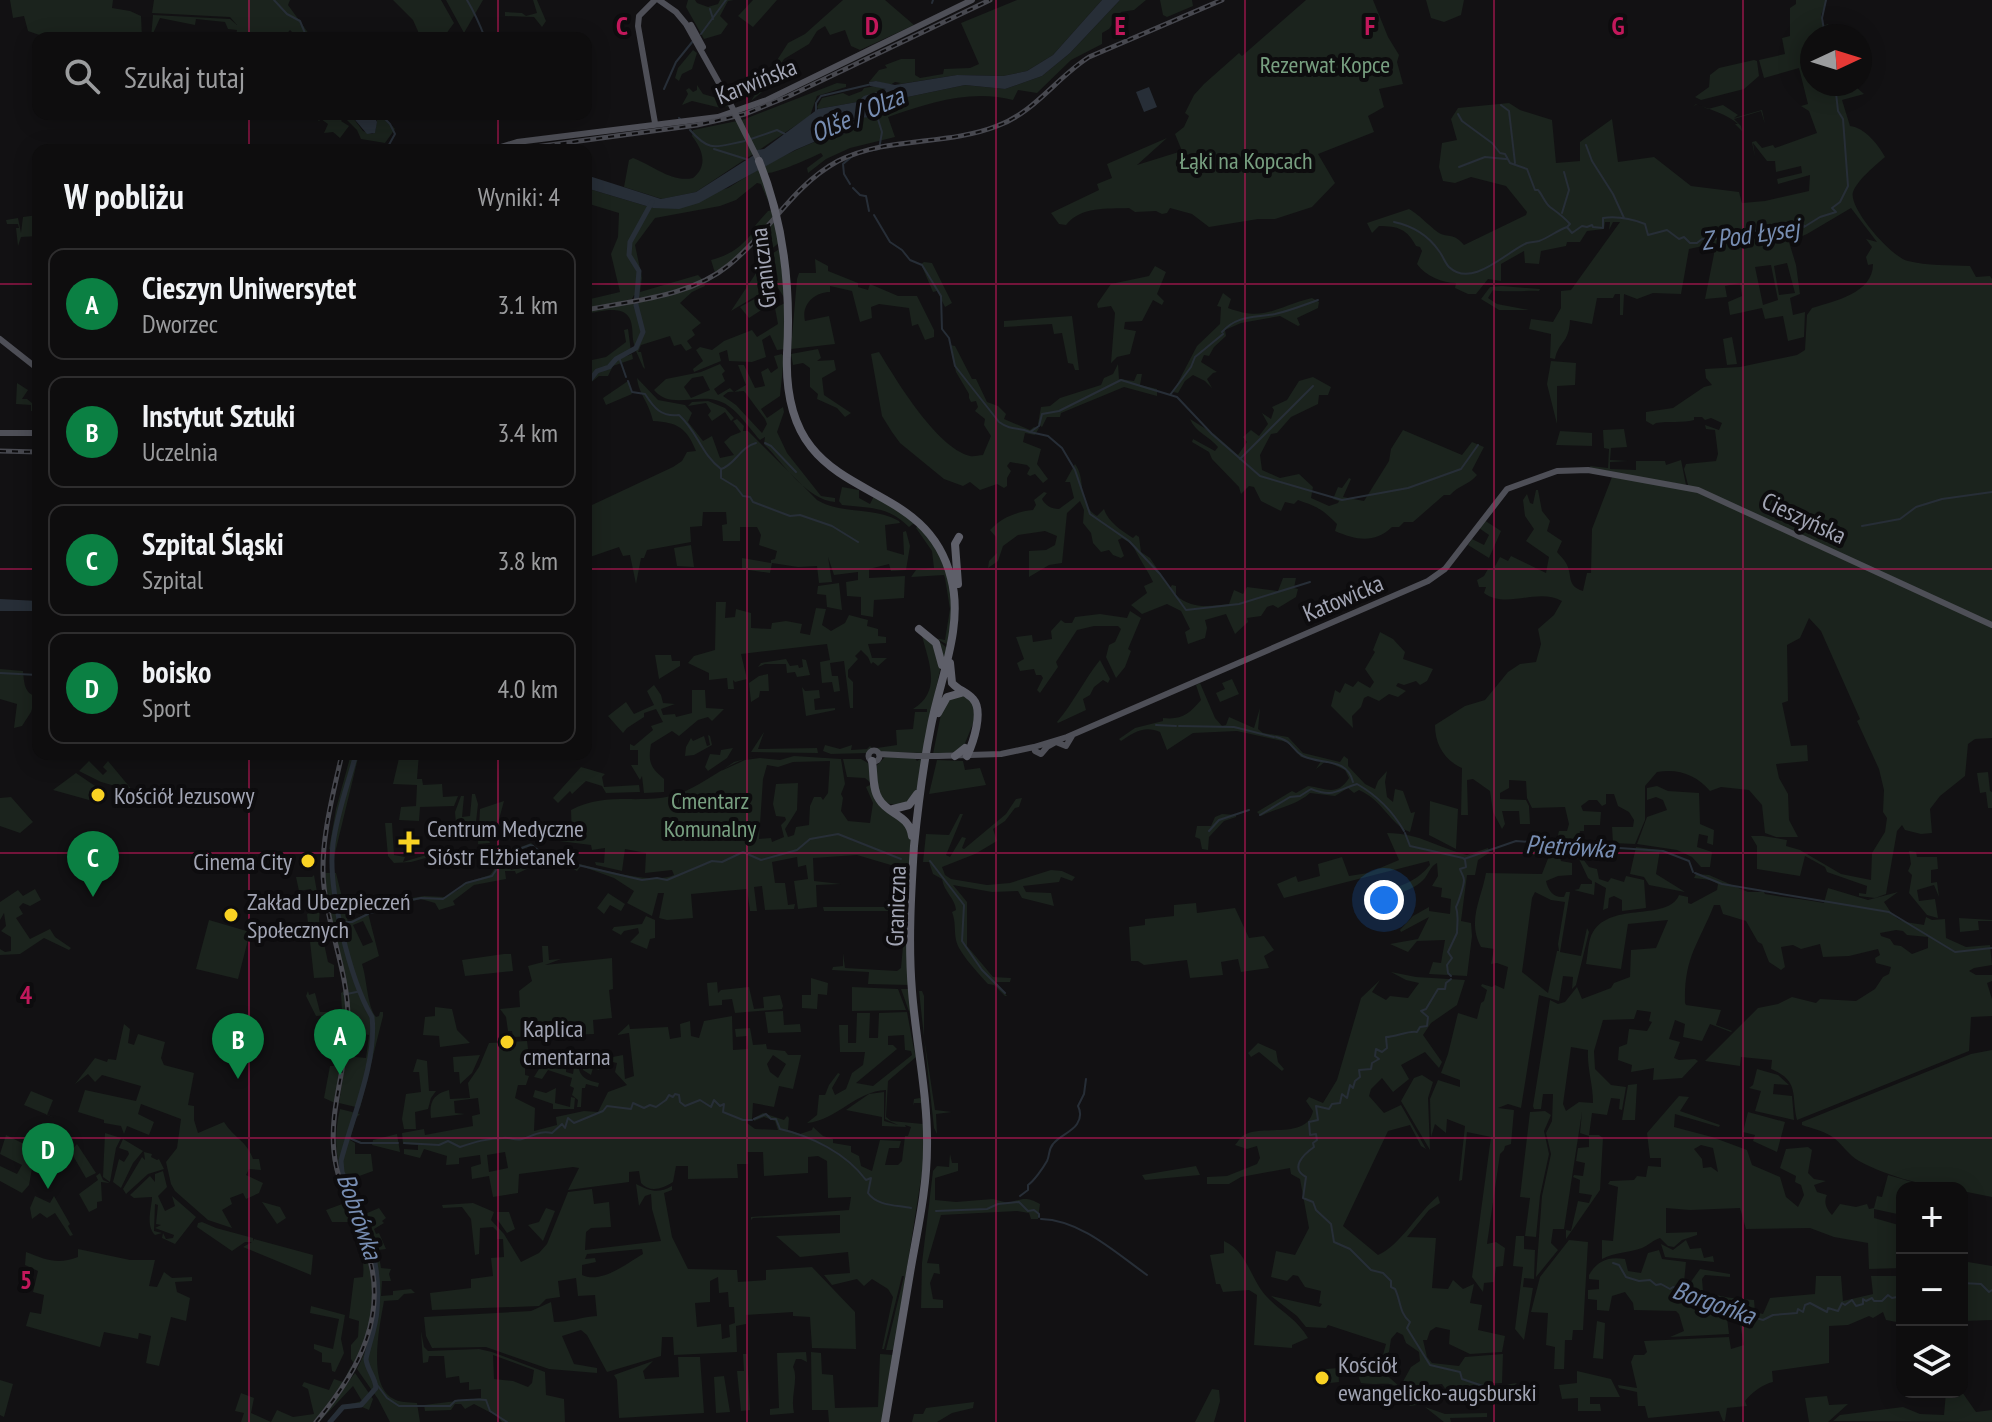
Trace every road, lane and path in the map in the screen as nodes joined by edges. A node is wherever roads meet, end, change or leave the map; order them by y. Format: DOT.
graph roads {
  1 [pos="972,0"];
  2 [pos="674,1"];
  3 [pos="661,2"];
  4 [pos="690,27"];
  5 [pos="655,123"];
  6 [pos="510,144"];
  7 [pos="759,161"];
  8 [pos="0,339"];
  9 [pos="32,364"];
  10 [pos="0,433"];
  11 [pos="32,433"];
  12 [pos="822,460"];
  13 [pos="1592,470"];
  14 [pos="843,485"];
  15 [pos="860,487"];
  16 [pos="959,537"];
  17 [pos="958,584"];
  18 [pos="1992,625"];
  19 [pos="922,633"];
  20 [pos="950,659"];
  21 [pos="940,682"];
  22 [pos="966,693"];
  23 [pos="936,717"];
  24 [pos="968,750"];
  25 [pos="955,756"];
  26 [pos="979,756"];
  27 [pos="877,758"];
  28 [pos="921,782"];
  29 [pos="889,808"];
  30 [pos="914,848"];
  31 [pos="887,1422"];
  1 -- 5 [label="main road, Karwińska"];
  2 -- 3 [label="main road"];
  2 -- 4 [label="main road"];
  3 -- 4 [label="main road"];
  3 -- 5 [label="main road"];
  4 -- 7 [label="main road, bridge"];
  5 -- 6 [label="main road, Karwińska"];
  7 -- 12 [label="highway, Graniczna, bridge"];
  8 -- 9 [label="main road"];
  10 -- 11 [label="main road"];
  12 -- 15 [label="highway, Graniczna"];
  12 -- 17 [label="highway, Graniczna"];
  13 -- 18 [label="main road, Cieszyńska"];
  13 -- 26 [label="main road, Katowicka"];
  14 -- 15 [label="highway"];
  15 -- 21 [label="highway, Graniczna"];
  16 -- 17 [label="highway"];
  17 -- 20 [label="highway, Graniczna"];
  19 -- 21 [label="highway"];
  20 -- 22 [label="highway"];
  20 -- 23 [label="highway, Graniczna"];
  21 -- 28 [label="highway, Graniczna"];
  22 -- 23 [label="highway"];
  22 -- 24 [label="highway"];
  23 -- 31 [label="highway, Graniczna"];
  24 -- 25 [label="highway"];
  24 -- 26 [label="highway"];
  25 -- 27 [label="main road, bridge"];
  27 -- 29 [label="highway"];
  28 -- 29 [label="highway"];
  28 -- 30 [label="highway, Graniczna"];
  29 -- 30 [label="highway"];
  30 -- 31 [label="highway, Graniczna"];
}
